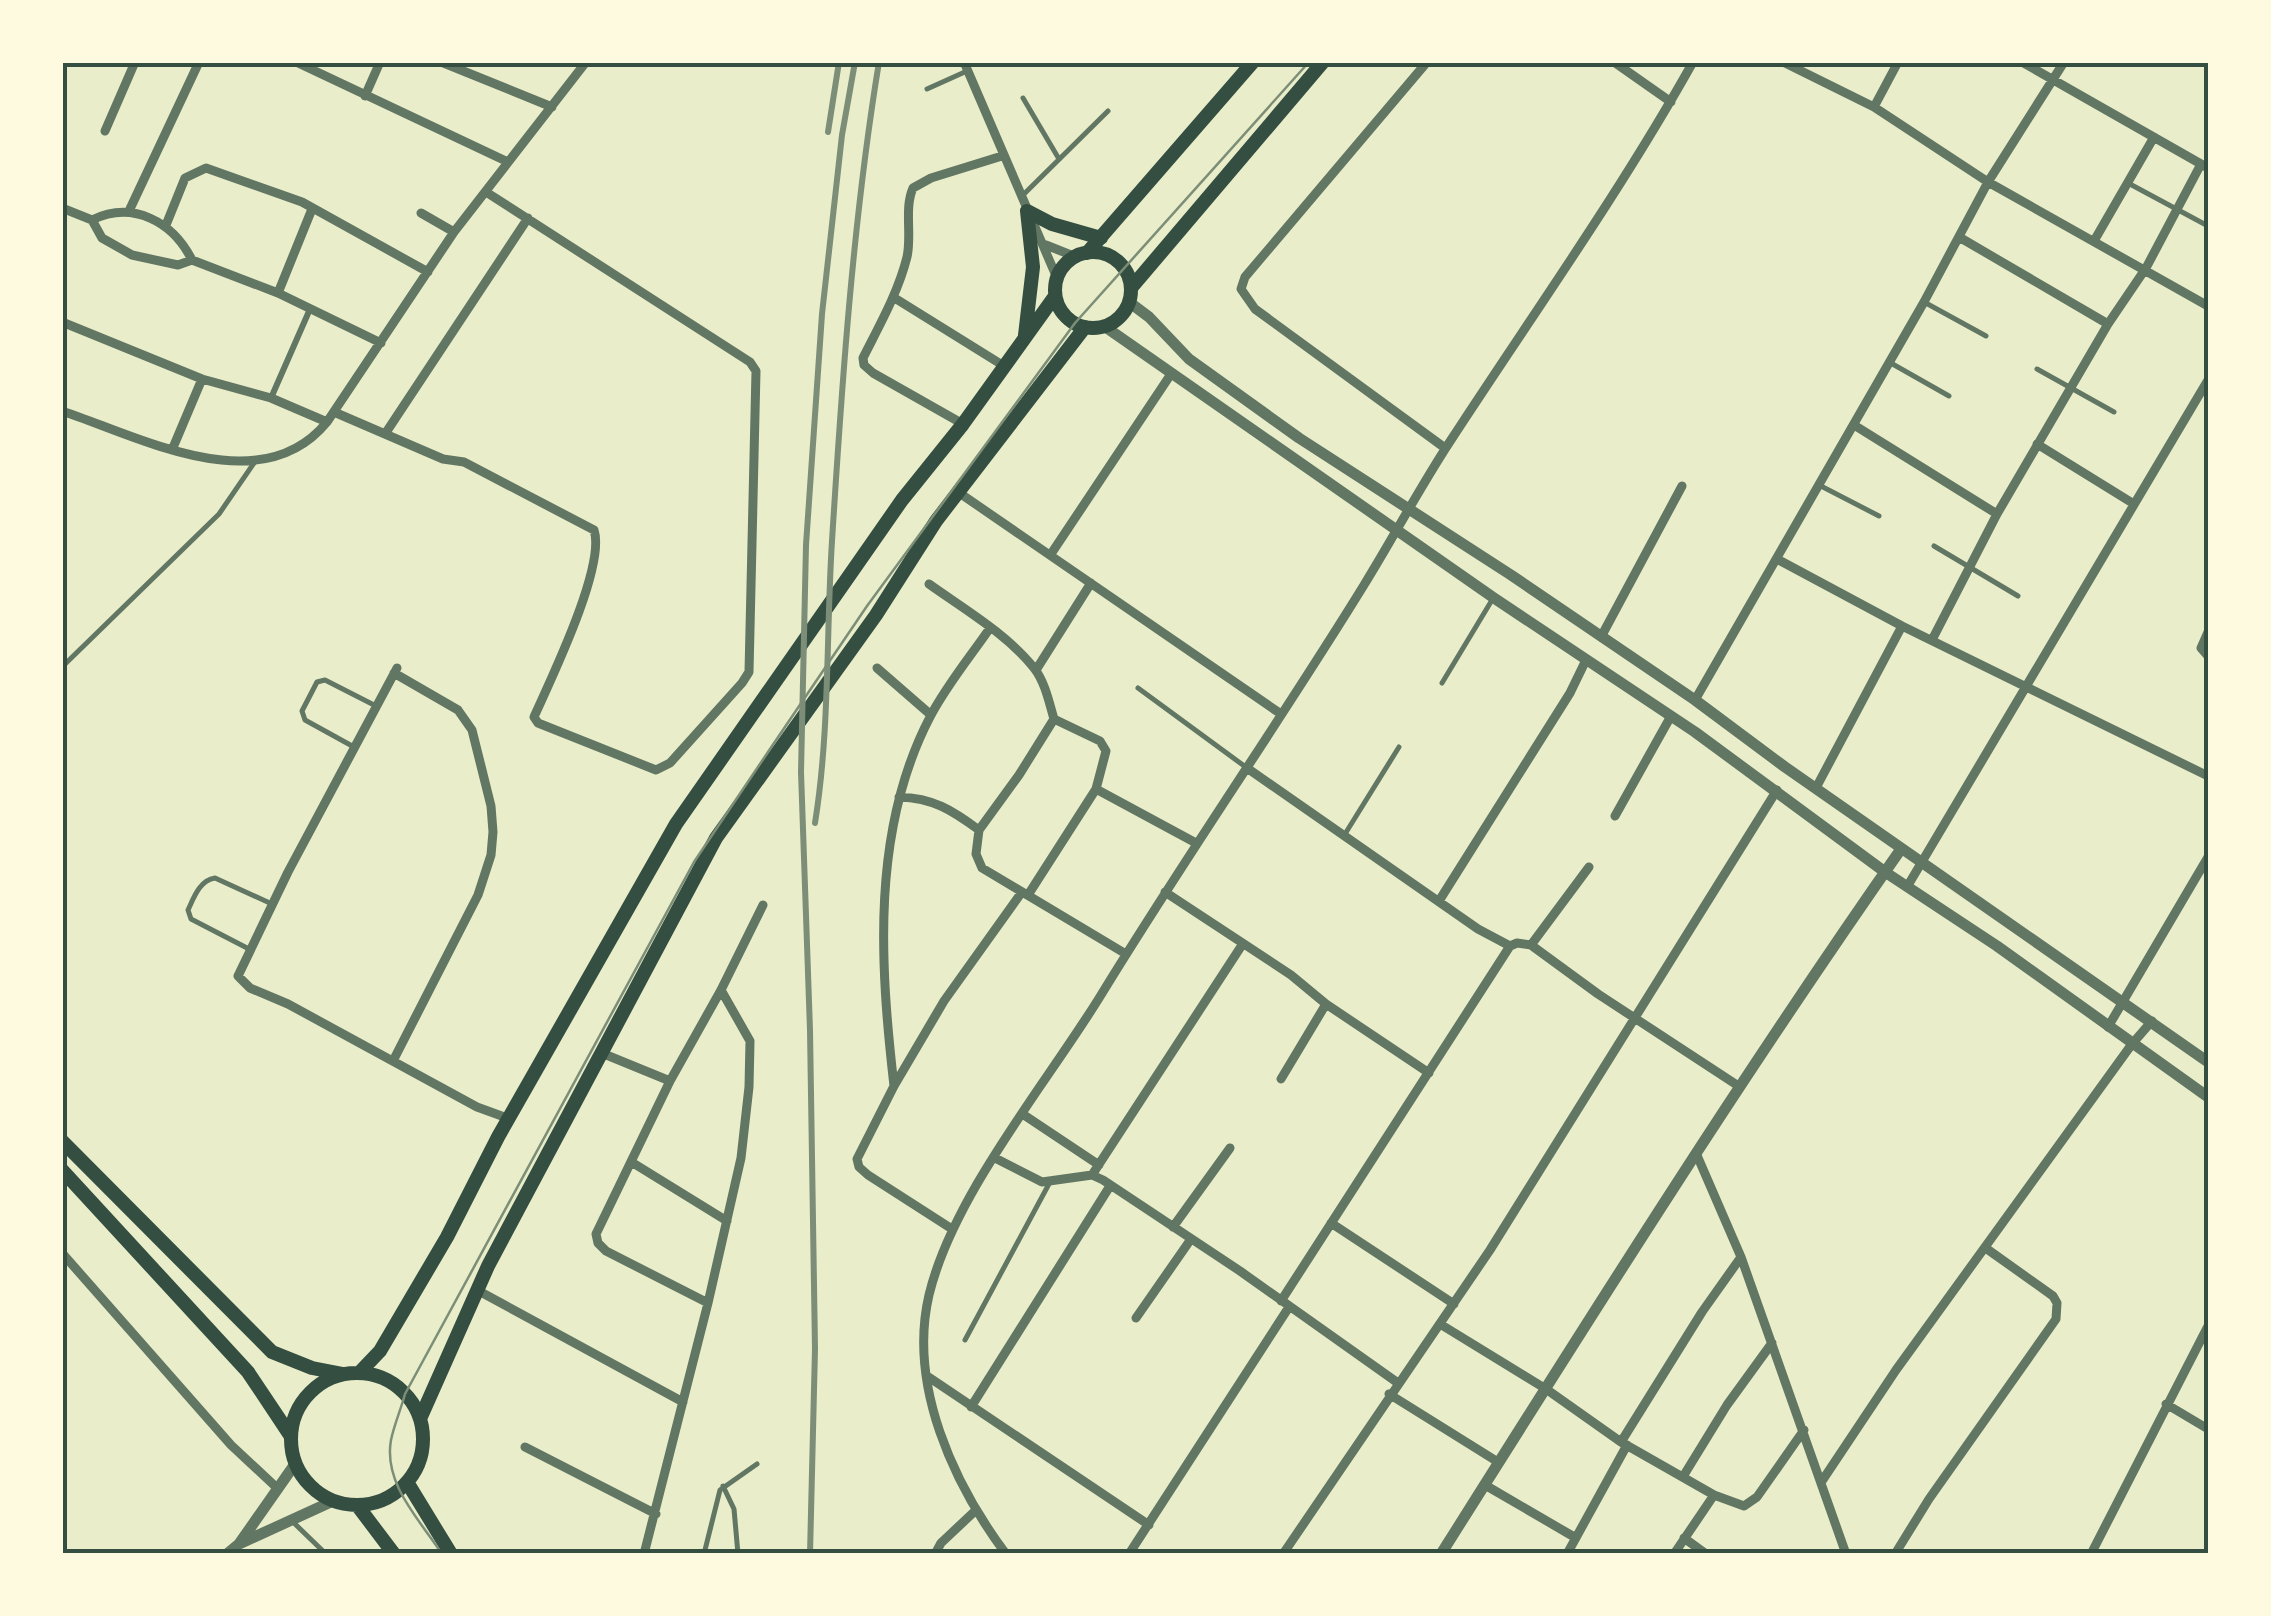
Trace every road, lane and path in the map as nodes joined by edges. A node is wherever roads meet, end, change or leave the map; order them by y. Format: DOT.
graph roads {
  1 [pos="135,62"];
  2 [pos="199,62"];
  3 [pos="380,62"];
  4 [pos="441,62"];
  5 [pos="586,62"];
  6 [pos="1253,62"];
  7 [pos="1323,62"];
  8 [pos="1427,62"];
  9 [pos="1614,62"];
  10 [pos="1693,62"];
  11 [pos="1783,62"];
  12 [pos="1898,62"];
  13 [pos="2022,62"];
  14 [pos="2064,62"];
  15 [pos="300,63"];
  16 [pos="456,66"];
  17 [pos="965,67"];
  18 [pos="2054,80"];
  19 [pos="927,89"];
  20 [pos="365,96"];
  21 [pos="1024,98"];
  22 [pos="1671,102"];
  23 [pos="552,106"];
  24 [pos="1874,106"];
  25 [pos="1108,110"];
  26 [pos="105,131"];
  27 [pos="2154,138"];
  28 [pos="1002,156"];
  29 [pos="1059,159"];
  30 [pos="508,162"];
  31 [pos="2205,166"];
  32 [pos="1988,182"];
  33 [pos="2128,183"];
  34 [pos="486,192"];
  35 [pos="1024,204"];
  36 [pos="62,208"];
  37 [pos="312,208"];
  38 [pos="2177,209"];
  39 [pos="129,211"];
  40 [pos="421,213"];
  41 [pos="528,218"];
  42 [pos="92,220"];
  43 [pos="166,225"];
  44 [pos="2208,226"];
  45 [pos="454,232"];
  46 [pos="1959,237"];
  47 [pos="1100,238"];
  48 [pos="2094,241"];
  49 [pos="1046,246"];
  50 [pos="1081,255"];
  51 [pos="192,260"];
  52 [pos="2146,268"];
  53 [pos="428,272"];
  54 [pos="1057,278"];
  55 [pos="278,293"];
  56 [pos="1130,295"];
  57 [pos="893,296"];
  58 [pos="1055,296"];
  59 [pos="1924,302"];
  60 [pos="2208,306"];
  61 [pos="310,308"];
  62 [pos="62,322"];
  63 [pos="2108,324"];
  64 [pos="1104,326"];
  65 [pos="1085,327"];
  66 [pos="1986,336"];
  67 [pos="1024,338"];
  68 [pos="381,343"];
  69 [pos="1889,362"];
  70 [pos="1004,366"];
  71 [pos="2037,369"];
  72 [pos="1171,374"];
  73 [pos="202,378"];
  74 [pos="2208,380"];
  75 [pos="2071,389"];
  76 [pos="1950,396"];
  77 [pos="270,398"];
  78 [pos="62,411"];
  79 [pos="334,412"];
  80 [pos="2114,412"];
  81 [pos="327,422"];
  82 [pos="963,424"];
  83 [pos="1854,425"];
  84 [pos="385,434"];
  85 [pos="2037,444"];
  86 [pos="1445,448"];
  87 [pos="172,450"];
  88 [pos="254,463"];
  89 [pos="1682,486"];
  90 [pos="1819,486"];
  91 [pos="958,492"];
  92 [pos="2134,504"];
  93 [pos="1410,510"];
  94 [pos="1997,514"];
  95 [pos="1878,516"];
  96 [pos="1395,529"];
  97 [pos="1934,546"];
  98 [pos="1051,554"];
  99 [pos="1777,559"];
  100 [pos="1970,567"];
  101 [pos="1092,582"];
  102 [pos="929,584"];
  103 [pos="2018,596"];
  104 [pos="1494,598"];
  105 [pos="1902,626"];
  106 [pos="990,628"];
  107 [pos="2208,632"];
  108 [pos="1601,637"];
  109 [pos="1933,638"];
  110 [pos="2208,656"];
  111 [pos="1586,660"];
  112 [pos="62,666"];
  113 [pos="877,668"];
  114 [pos="1036,670"];
  115 [pos="1442,683"];
  116 [pos="2028,686"];
  117 [pos="1138,688"];
  118 [pos="1695,700"];
  119 [pos="376,706"];
  120 [pos="1281,714"];
  121 [pos="931,715"];
  122 [pos="1671,716"];
  123 [pos="1054,719"];
  124 [pos="354,746"];
  125 [pos="1399,747"];
  126 [pos="1247,768"];
  127 [pos="2208,776"];
  128 [pos="1817,786"];
  129 [pos="1096,788"];
  130 [pos="1777,790"];
  131 [pos="899,796"];
  132 [pos="1615,816"];
  133 [pos="979,830"];
  134 [pos="1343,836"];
  135 [pos="1196,843"];
  136 [pos="1902,849"];
  137 [pos="2208,857"];
  138 [pos="1922,864"];
  139 [pos="1589,867"];
  140 [pos="1885,872"];
  141 [pos="1907,887"];
  142 [pos="1165,892"];
  143 [pos="1025,893"];
  144 [pos="1439,900"];
  145 [pos="272,904"];
  146 [pos="763,905"];
  147 [pos="1242,945"];
  148 [pos="1531,945"];
  149 [pos="1510,946"];
  150 [pos="249,949"];
  151 [pos="1126,954"];
  152 [pos="722,990"];
  153 [pos="2123,1000"];
  154 [pos="1326,1004"];
  155 [pos="1635,1017"];
  156 [pos="2152,1021"];
  157 [pos="2108,1027"];
  158 [pos="2132,1044"];
  159 [pos="604,1054"];
  160 [pos="394,1059"];
  161 [pos="2208,1062"];
  162 [pos="1429,1073"];
  163 [pos="1281,1079"];
  164 [pos="670,1081"];
  165 [pos="894,1086"];
  166 [pos="1740,1087"];
  167 [pos="2208,1097"];
  168 [pos="1024,1115"];
  169 [pos="510,1119"];
  170 [pos="62,1140"];
  171 [pos="1230,1148"];
  172 [pos="1696,1153"];
  173 [pos="995,1158"];
  174 [pos="633,1163"];
  175 [pos="1099,1165"];
  176 [pos="62,1170"];
  177 [pos="1092,1175"];
  178 [pos="1050,1182"];
  179 [pos="1110,1186"];
  180 [pos="727,1221"];
  181 [pos="1331,1223"];
  182 [pos="1173,1227"];
  183 [pos="952,1229"];
  184 [pos="1191,1239"];
  185 [pos="1986,1249"];
  186 [pos="62,1253"];
  187 [pos="1741,1257"];
  188 [pos="477,1290"];
  189 [pos="708,1302"];
  190 [pos="1285,1304"];
  191 [pos="1454,1304"];
  192 [pos="1136,1318"];
  193 [pos="1440,1324"];
  194 [pos="2208,1326"];
  195 [pos="965,1340"];
  196 [pos="1772,1344"];
  197 [pos="352,1374"];
  198 [pos="926,1376"];
  199 [pos="1398,1383"];
  200 [pos="1546,1389"];
  201 [pos="1389,1394"];
  202 [pos="683,1402"];
  203 [pos="2166,1404"];
  204 [pos="972,1407"];
  205 [pos="420,1419"];
  206 [pos="2208,1429"];
  207 [pos="1804,1430"];
  208 [pos="290,1435"];
  209 [pos="1624,1444"];
  210 [pos="524,1447"];
  211 [pos="1498,1462"];
  212 [pos="295,1464"];
  213 [pos="757,1464"];
  214 [pos="1684,1475"];
  215 [pos="1822,1481"];
  216 [pos="407,1482"];
  217 [pos="1485,1485"];
  218 [pos="723,1486"];
  219 [pos="276,1487"];
  220 [pos="1714,1495"];
  221 [pos="334,1501"];
  222 [pos="357,1506"];
  223 [pos="975,1512"];
  224 [pos="656,1514"];
  225 [pos="292,1521"];
  226 [pos="1149,1525"];
  227 [pos="1576,1538"];
  228 [pos="1684,1538"];
  229 [pos="239,1544"];
  230 [pos="227,1554"];
  231 [pos="326,1554"];
  232 [pos="394,1554"];
  233 [pos="451,1554"];
  234 [pos="644,1554"];
  235 [pos="704,1554"];
  236 [pos="738,1554"];
  237 [pos="936,1554"];
  238 [pos="1006,1554"];
  239 [pos="1129,1554"];
  240 [pos="1283,1554"];
  241 [pos="1441,1554"];
  242 [pos="1567,1554"];
  243 [pos="1674,1554"];
  244 [pos="1706,1554"];
  245 [pos="1846,1554"];
  246 [pos="1895,1554"];
  247 [pos="2091,1554"];
  1 -- 26 [label="street"];
  2 -- 39 [label="street"];
  3 -- 20 [label="street"];
  4 -- 16 [label="street"];
  5 -- 23 [label="street"];
  6 -- 47 [label="main road"];
  7 -- 56 [label="main road"];
  8 -- 86 [label="street"];
  9 -- 22 [label="street"];
  10 -- 22 [label="street"];
  11 -- 24 [label="street"];
  12 -- 24 [label="street"];
  13 -- 18 [label="street"];
  14 -- 18 [label="street"];
  15 -- 20 [label="street"];
  16 -- 23 [label="street"];
  17 -- 19 [label="lane"];
  17 -- 28 [label="street"];
  18 -- 27 [label="street"];
  18 -- 32 [label="street"];
  20 -- 30 [label="street"];
  21 -- 29 [label="lane"];
  22 -- 86 [label="street"];
  23 -- 30 [label="street"];
  24 -- 32 [label="street"];
  25 -- 29 [label="lane"];
  27 -- 31 [label="street"];
  27 -- 33 [label="street"];
  28 -- 35 [label="street"];
  28 -- 57 [label="street"];
  29 -- 35 [label="lane"];
  30 -- 34 [label="street"];
  31 -- 38 [label="street"];
  32 -- 46 [label="street"];
  32 -- 48 [label="street"];
  33 -- 38 [label="lane"];
  33 -- 48 [label="street"];
  34 -- 41 [label="street"];
  34 -- 45 [label="street"];
  35 -- 47 [label="main road"];
  35 -- 49 [label="street"];
  35 -- 67 [label="main road"];
  36 -- 42 [label="street"];
  37 -- 43 [label="street"];
  37 -- 53 [label="street"];
  37 -- 55 [label="street"];
  38 -- 44 [label="lane"];
  38 -- 52 [label="street"];
  39 -- 42 [label="street"];
  39 -- 43 [label="street"];
  40 -- 45 [label="street"];
  41 -- 84 [label="street"];
  41 -- 84 [label="street"];
  42 -- 51 [label="street"];
  43 -- 51 [label="street"];
  45 -- 53 [label="street"];
  46 -- 59 [label="street"];
  46 -- 63 [label="street"];
  47 -- 50 [label="main road"];
  48 -- 52 [label="street"];
  49 -- 50 [label="street"];
  49 -- 54 [label="street"];
  50 -- 54 [label="main road"];
  50 -- 56 [label="main road"];
  51 -- 55 [label="street"];
  52 -- 60 [label="street"];
  52 -- 63 [label="street"];
  53 -- 68 [label="street"];
  54 -- 58 [label="main road"];
  55 -- 61 [label="street"];
  56 -- 64 [label="main road"];
  56 -- 93 [label="street"];
  57 -- 70 [label="street"];
  57 -- 82 [label="street"];
  58 -- 65 [label="main road"];
  58 -- 67 [label="main road"];
  59 -- 66 [label="lane"];
  59 -- 69 [label="street"];
  61 -- 68 [label="street"];
  61 -- 77 [label="street"];
  62 -- 73 [label="street"];
  63 -- 75 [label="street"];
  64 -- 65 [label="main road"];
  64 -- 72 [label="street"];
  65 -- 91 [label="main road"];
  67 -- 70 [label="main road"];
  68 -- 79 [label="street"];
  69 -- 76 [label="lane"];
  69 -- 83 [label="street"];
  70 -- 82 [label="main road"];
  71 -- 75 [label="lane"];
  72 -- 96 [label="street"];
  72 -- 98 [label="street"];
  73 -- 77 [label="street"];
  73 -- 87 [label="street"];
  74 -- 92 [label="street"];
  75 -- 80 [label="lane"];
  75 -- 85 [label="street"];
  77 -- 81 [label="street"];
  78 -- 87 [label="street"];
  79 -- 81 [label="street"];
  79 -- 84 [label="street"];
  81 -- 88 [label="street"];
  82 -- 169 [label="main road"];
  83 -- 90 [label="street"];
  83 -- 94 [label="street"];
  85 -- 92 [label="street"];
  85 -- 94 [label="street"];
  86 -- 93 [label="street"];
  87 -- 88 [label="street"];
  88 -- 112 [label="lane"];
  89 -- 108 [label="street"];
  90 -- 95 [label="lane"];
  90 -- 99 [label="street"];
  91 -- 98 [label="street"];
  91 -- 159 [label="main road"];
  92 -- 116 [label="street"];
  93 -- 96 [label="street"];
  93 -- 108 [label="street"];
  94 -- 100 [label="street"];
  96 -- 104 [label="street"];
  96 -- 120 [label="street"];
  97 -- 100 [label="lane"];
  98 -- 101 [label="street"];
  99 -- 105 [label="street"];
  99 -- 118 [label="street"];
  100 -- 103 [label="lane"];
  100 -- 109 [label="street"];
  101 -- 114 [label="street"];
  101 -- 120 [label="street"];
  102 -- 106 [label="street"];
  104 -- 111 [label="street"];
  104 -- 115 [label="lane"];
  105 -- 109 [label="street"];
  105 -- 128 [label="street"];
  106 -- 114 [label="street"];
  106 -- 121 [label="street"];
  107 -- 110 [label="street"];
  108 -- 118 [label="street"];
  109 -- 116 [label="street"];
  111 -- 122 [label="street"];
  111 -- 144 [label="street"];
  113 -- 121 [label="street"];
  114 -- 123 [label="street"];
  116 -- 127 [label="street"];
  116 -- 138 [label="street"];
  117 -- 126 [label="lane"];
  118 -- 128 [label="street"];
  119 -- 124 [label="street"];
  119 -- 124 [label="lane"];
  119 -- 160 [label="street"];
  120 -- 126 [label="street"];
  121 -- 131 [label="street"];
  122 -- 130 [label="street"];
  122 -- 132 [label="street"];
  123 -- 129 [label="street"];
  123 -- 133 [label="street"];
  124 -- 145 [label="street"];
  125 -- 134 [label="lane"];
  126 -- 134 [label="street"];
  126 -- 135 [label="street"];
  128 -- 136 [label="street"];
  129 -- 135 [label="street"];
  129 -- 143 [label="street"];
  130 -- 140 [label="street"];
  130 -- 155 [label="street"];
  131 -- 133 [label="street"];
  131 -- 165 [label="street"];
  133 -- 143 [label="street"];
  134 -- 144 [label="street"];
  135 -- 142 [label="street"];
  136 -- 138 [label="street"];
  136 -- 140 [label="street"];
  137 -- 153 [label="street"];
  138 -- 141 [label="street"];
  138 -- 153 [label="street"];
  139 -- 148 [label="street"];
  140 -- 141 [label="street"];
  140 -- 166 [label="street"];
  141 -- 157 [label="street"];
  142 -- 147 [label="street"];
  142 -- 151 [label="street"];
  143 -- 151 [label="street"];
  143 -- 165 [label="street"];
  144 -- 149 [label="street"];
  145 -- 150 [label="street"];
  145 -- 150 [label="lane"];
  146 -- 152 [label="street"];
  147 -- 154 [label="street"];
  147 -- 175 [label="street"];
  148 -- 149 [label="street"];
  148 -- 155 [label="street"];
  149 -- 162 [label="street"];
  150 -- 160 [label="street"];
  151 -- 168 [label="street"];
  152 -- 164 [label="street"];
  152 -- 180 [label="street"];
  153 -- 156 [label="street"];
  153 -- 157 [label="street"];
  154 -- 162 [label="street"];
  154 -- 163 [label="street"];
  155 -- 166 [label="street"];
  155 -- 191 [label="street"];
  156 -- 158 [label="street"];
  156 -- 161 [label="street"];
  157 -- 158 [label="street"];
  158 -- 167 [label="street"];
  158 -- 185 [label="street"];
  159 -- 164 [label="street"];
  159 -- 188 [label="main road"];
  160 -- 169 [label="street"];
  162 -- 181 [label="street"];
  164 -- 174 [label="street"];
  165 -- 183 [label="street"];
  166 -- 172 [label="street"];
  168 -- 173 [label="street"];
  168 -- 175 [label="street"];
  169 -- 197 [label="main road"];
  170 -- 197 [label="main road"];
  171 -- 182 [label="street"];
  172 -- 187 [label="street"];
  172 -- 200 [label="street"];
  173 -- 178 [label="street"];
  173 -- 183 [label="street"];
  174 -- 180 [label="street"];
  174 -- 189 [label="street"];
  175 -- 177 [label="street"];
  176 -- 208 [label="main road"];
  177 -- 178 [label="street"];
  177 -- 179 [label="street"];
  178 -- 195 [label="lane"];
  179 -- 182 [label="street"];
  179 -- 204 [label="street"];
  180 -- 189 [label="street"];
  181 -- 190 [label="street"];
  181 -- 191 [label="street"];
  182 -- 184 [label="street"];
  183 -- 198 [label="street"];
  184 -- 190 [label="street"];
  184 -- 192 [label="street"];
  185 -- 215 [label="street"];
  185 -- 246 [label="street"];
  186 -- 219 [label="street"];
  187 -- 196 [label="street"];
  187 -- 209 [label="street"];
  188 -- 202 [label="street"];
  188 -- 205 [label="main road"];
  189 -- 202 [label="street"];
  190 -- 199 [label="street"];
  190 -- 226 [label="street"];
  191 -- 193 [label="street"];
  193 -- 199 [label="street"];
  193 -- 200 [label="street"];
  194 -- 203 [label="street"];
  196 -- 207 [label="street"];
  196 -- 214 [label="street"];
  197 -- 205 [label="main road"];
  197 -- 208 [label="main road"];
  198 -- 204 [label="street"];
  198 -- 223 [label="street"];
  199 -- 201 [label="street"];
  200 -- 209 [label="street"];
  200 -- 211 [label="street"];
  201 -- 211 [label="street"];
  201 -- 240 [label="street"];
  202 -- 224 [label="street"];
  203 -- 206 [label="street"];
  203 -- 247 [label="street"];
  204 -- 226 [label="street"];
  205 -- 216 [label="main road"];
  207 -- 215 [label="street"];
  207 -- 220 [label="street"];
  208 -- 212 [label="main road"];
  209 -- 214 [label="street"];
  209 -- 227 [label="street"];
  210 -- 224 [label="street"];
  211 -- 217 [label="street"];
  212 -- 219 [label="street"];
  212 -- 221 [label="main road"];
  213 -- 218 [label="lane"];
  214 -- 220 [label="street"];
  215 -- 245 [label="street"];
  216 -- 222 [label="main road"];
  216 -- 233 [label="main road"];
  217 -- 227 [label="street"];
  217 -- 241 [label="street"];
  218 -- 235 [label="lane"];
  218 -- 236 [label="lane"];
  219 -- 229 [label="street"];
  220 -- 228 [label="street"];
  221 -- 222 [label="main road"];
  221 -- 225 [label="street"];
  222 -- 232 [label="main road"];
  223 -- 237 [label="street"];
  223 -- 238 [label="street"];
  224 -- 234 [label="street"];
  225 -- 229 [label="street"];
  225 -- 231 [label="lane"];
  226 -- 239 [label="street"];
  227 -- 242 [label="street"];
  228 -- 243 [label="street"];
  228 -- 244 [label="street"];
  229 -- 230 [label="street"];
}
